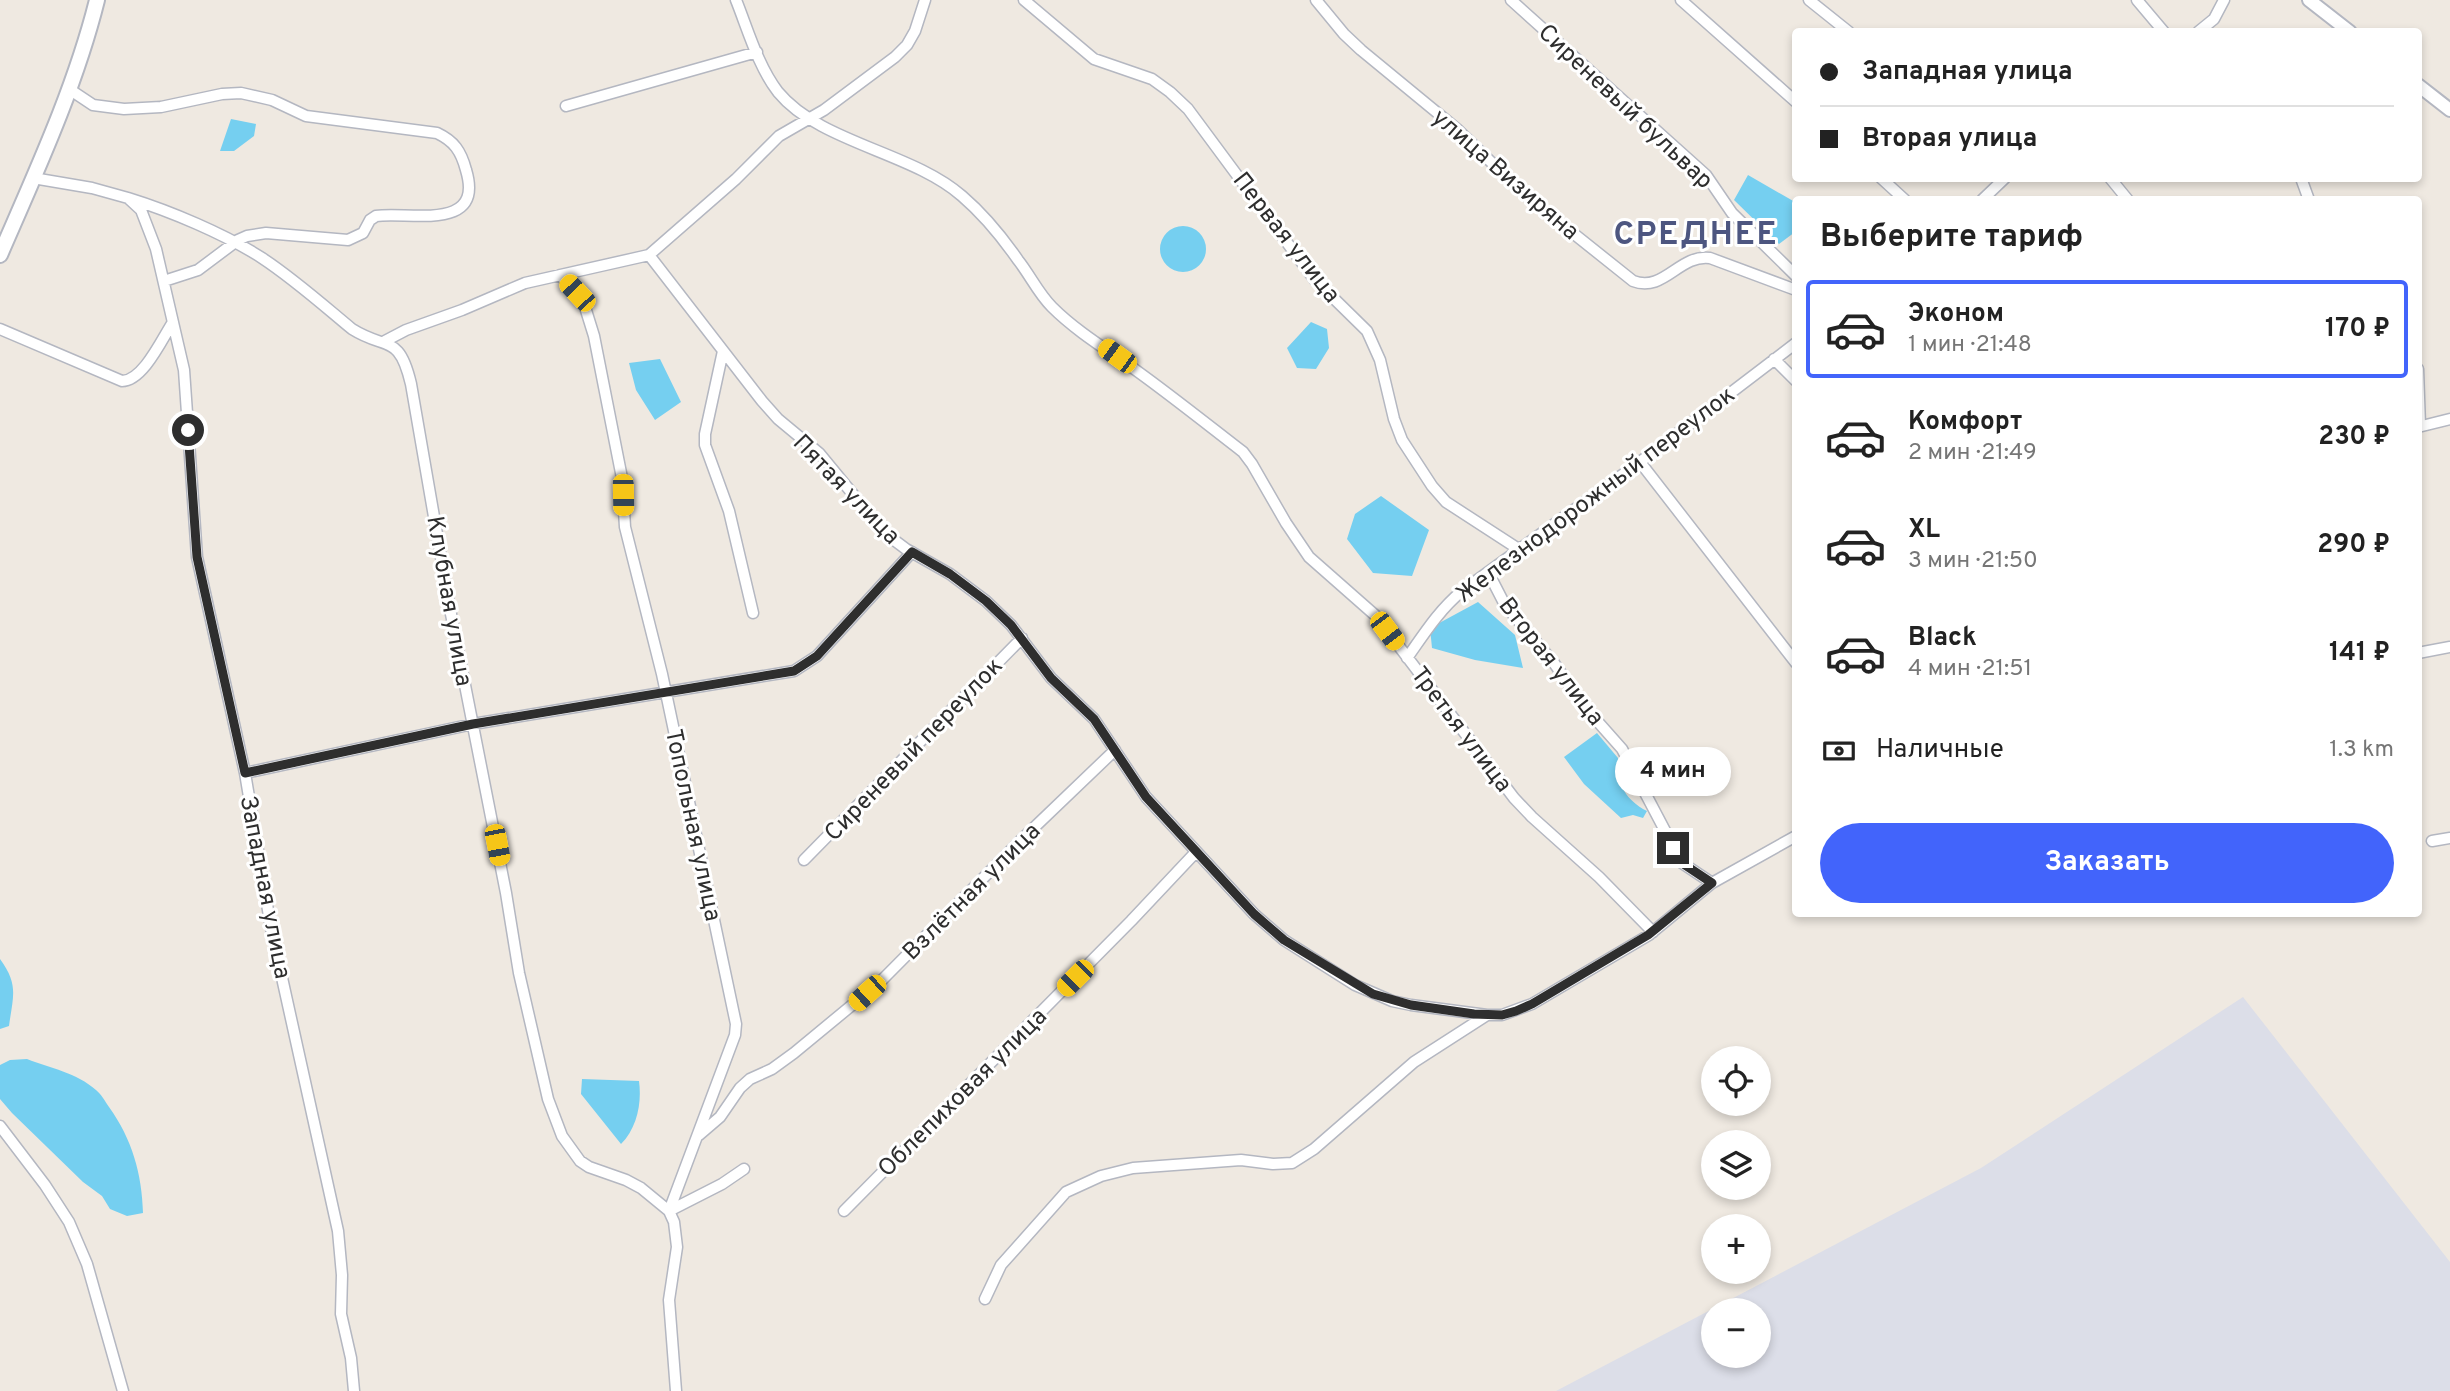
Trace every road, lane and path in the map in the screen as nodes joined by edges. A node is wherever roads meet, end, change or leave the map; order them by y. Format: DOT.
graph roads {
  1 [pos="97,0"];
  2 [pos="736,0"];
  3 [pos="914,0"];
  4 [pos="925,0"];
  5 [pos="1024,0"];
  6 [pos="1316,0"];
  7 [pos="1511,0"];
  8 [pos="1681,0"];
  9 [pos="1809,0"];
  10 [pos="2137,0"];
  11 [pos="2224,0"];
  12 [pos="2309,0"];
  13 [pos="921,14"];
  14 [pos="1844,28"];
  15 [pos="2161,28"];
  16 [pos="2202,28"];
  17 [pos="2345,28"];
  18 [pos="757,52"];
  19 [pos="2422,88"];
  20 [pos="69,89"];
  21 [pos="1792,98"];
  22 [pos="566,106"];
  23 [pos="2450,110"];
  24 [pos="810,119"];
  25 [pos="33,178"];
  26 [pos="1885,182"];
  27 [pos="2001,182"];
  28 [pos="2113,182"];
  29 [pos="1901,196"];
  30 [pos="1986,196"];
  31 [pos="2125,196"];
  32 [pos="128,198"];
  33 [pos="234,243"];
  34 [pos="0,255"];
  35 [pos="649,255"];
  36 [pos="1792,272"];
  37 [pos="560,275"];
  38 [pos="164,281"];
  39 [pos="1792,289"];
  40 [pos="173,323"];
  41 [pos="0,329"];
  42 [pos="385,341"];
  43 [pos="1792,346"];
  44 [pos="723,351"];
  45 [pos="1774,359"];
  46 [pos="1792,377"];
  47 [pos="2450,419"];
  48 [pos="2422,425"];
  49 [pos="1640,462"];
  50 [pos="1520,550"];
  51 [pos="912,552"];
  52 [pos="1488,572"];
  53 [pos="753,613"];
  54 [pos="1022,638"];
  55 [pos="2450,647"];
  56 [pos="2422,652"];
  57 [pos="1407,658"];
  58 [pos="1792,658"];
  59 [pos="666,692"];
  60 [pos="473,724"];
  61 [pos="1115,750"];
  62 [pos="245,773"];
  63 [pos="1792,838"];
  64 [pos="2450,838"];
  65 [pos="2432,841"];
  66 [pos="1196,852"];
  67 [pos="804,860"];
  68 [pos="1712,883"];
  69 [pos="1653,932"];
  70 [pos="1487,1015"];
  71 [pos="0,1126"];
  72 [pos="699,1135"];
  73 [pos="744,1169"];
  74 [pos="669,1211"];
  75 [pos="844,1211"];
  76 [pos="985,1299"];
  77 [pos="123,1391"];
  78 [pos="354,1391"];
  79 [pos="676,1391"];
  1 -- 20 [label="main road"];
  2 -- 18 [label="street, Третья улица"];
  3 -- 13 [label="street"];
  4 -- 13 [label="street"];
  5 -- 50 [label="street, Первая улица"];
  6 -- 39 [label="street, улица Визиряна"];
  7 -- 36 [label="street, Сиреневый бульвар"];
  8 -- 21 [label="street"];
  9 -- 14 [label="street"];
  10 -- 15 [label="street"];
  11 -- 16 [label="street"];
  12 -- 17 [label="street"];
  13 -- 24 [label="street"];
  18 -- 22 [label="street"];
  18 -- 24 [label="street, Третья улица"];
  19 -- 23 [label="street"];
  20 -- 25 [label="main road"];
  20 -- 33 [label="street"];
  24 -- 35 [label="street"];
  24 -- 57 [label="street, Третья улица"];
  25 -- 32 [label="street"];
  25 -- 34 [label="main road"];
  26 -- 29 [label="street"];
  27 -- 30 [label="street"];
  28 -- 31 [label="street"];
  32 -- 33 [label="street"];
  32 -- 38 [label="street, Западная улица"];
  33 -- 38 [label="street"];
  33 -- 42 [label="street"];
  35 -- 37 [label="street"];
  35 -- 44 [label="street, Пятая улица"];
  37 -- 42 [label="street"];
  37 -- 59 [label="street, Топольная улица"];
  38 -- 40 [label="street, Западная улица"];
  40 -- 41 [label="street"];
  40 -- 62 [label="street, Западная улица"];
  42 -- 60 [label="street, Клубная улица"];
  43 -- 45 [label="street, Железнодорожный переулок"];
  44 -- 51 [label="street, Пятая улица"];
  44 -- 53 [label="street"];
  45 -- 46 [label="street"];
  45 -- 49 [label="street, Железнодорожный переулок"];
  47 -- 48 [label="street"];
  49 -- 50 [label="street, Железнодорожный переулок"];
  49 -- 58 [label="street"];
  50 -- 52 [label="street, Железнодорожный переулок"];
  51 -- 54 [label="street, Пятая улица"];
  51 -- 59 [label="street"];
  52 -- 57 [label="street, Железнодорожный переулок"];
  52 -- 68 [label="street, Вторая улица"];
  54 -- 61 [label="street, Пятая улица"];
  54 -- 67 [label="street, Сиреневый переулок"];
  55 -- 56 [label="street"];
  57 -- 69 [label="street, Третья улица"];
  59 -- 60 [label="street"];
  59 -- 72 [label="street, Топольная улица"];
  60 -- 62 [label="street"];
  60 -- 74 [label="street, Клубная улица"];
  61 -- 66 [label="street, Пятая улица"];
  61 -- 72 [label="street, Взлётная улица"];
  62 -- 78 [label="street, Западная улица"];
  63 -- 68 [label="street"];
  64 -- 65 [label="street"];
  66 -- 70 [label="street, Пятая улица"];
  66 -- 75 [label="street, Облепиховая улица"];
  68 -- 69 [label="street"];
  69 -- 70 [label="street"];
  70 -- 76 [label="street"];
  71 -- 77 [label="street"];
  72 -- 74 [label="street, Топольная улица"];
  73 -- 74 [label="street"];
  74 -- 79 [label="street"];
}
